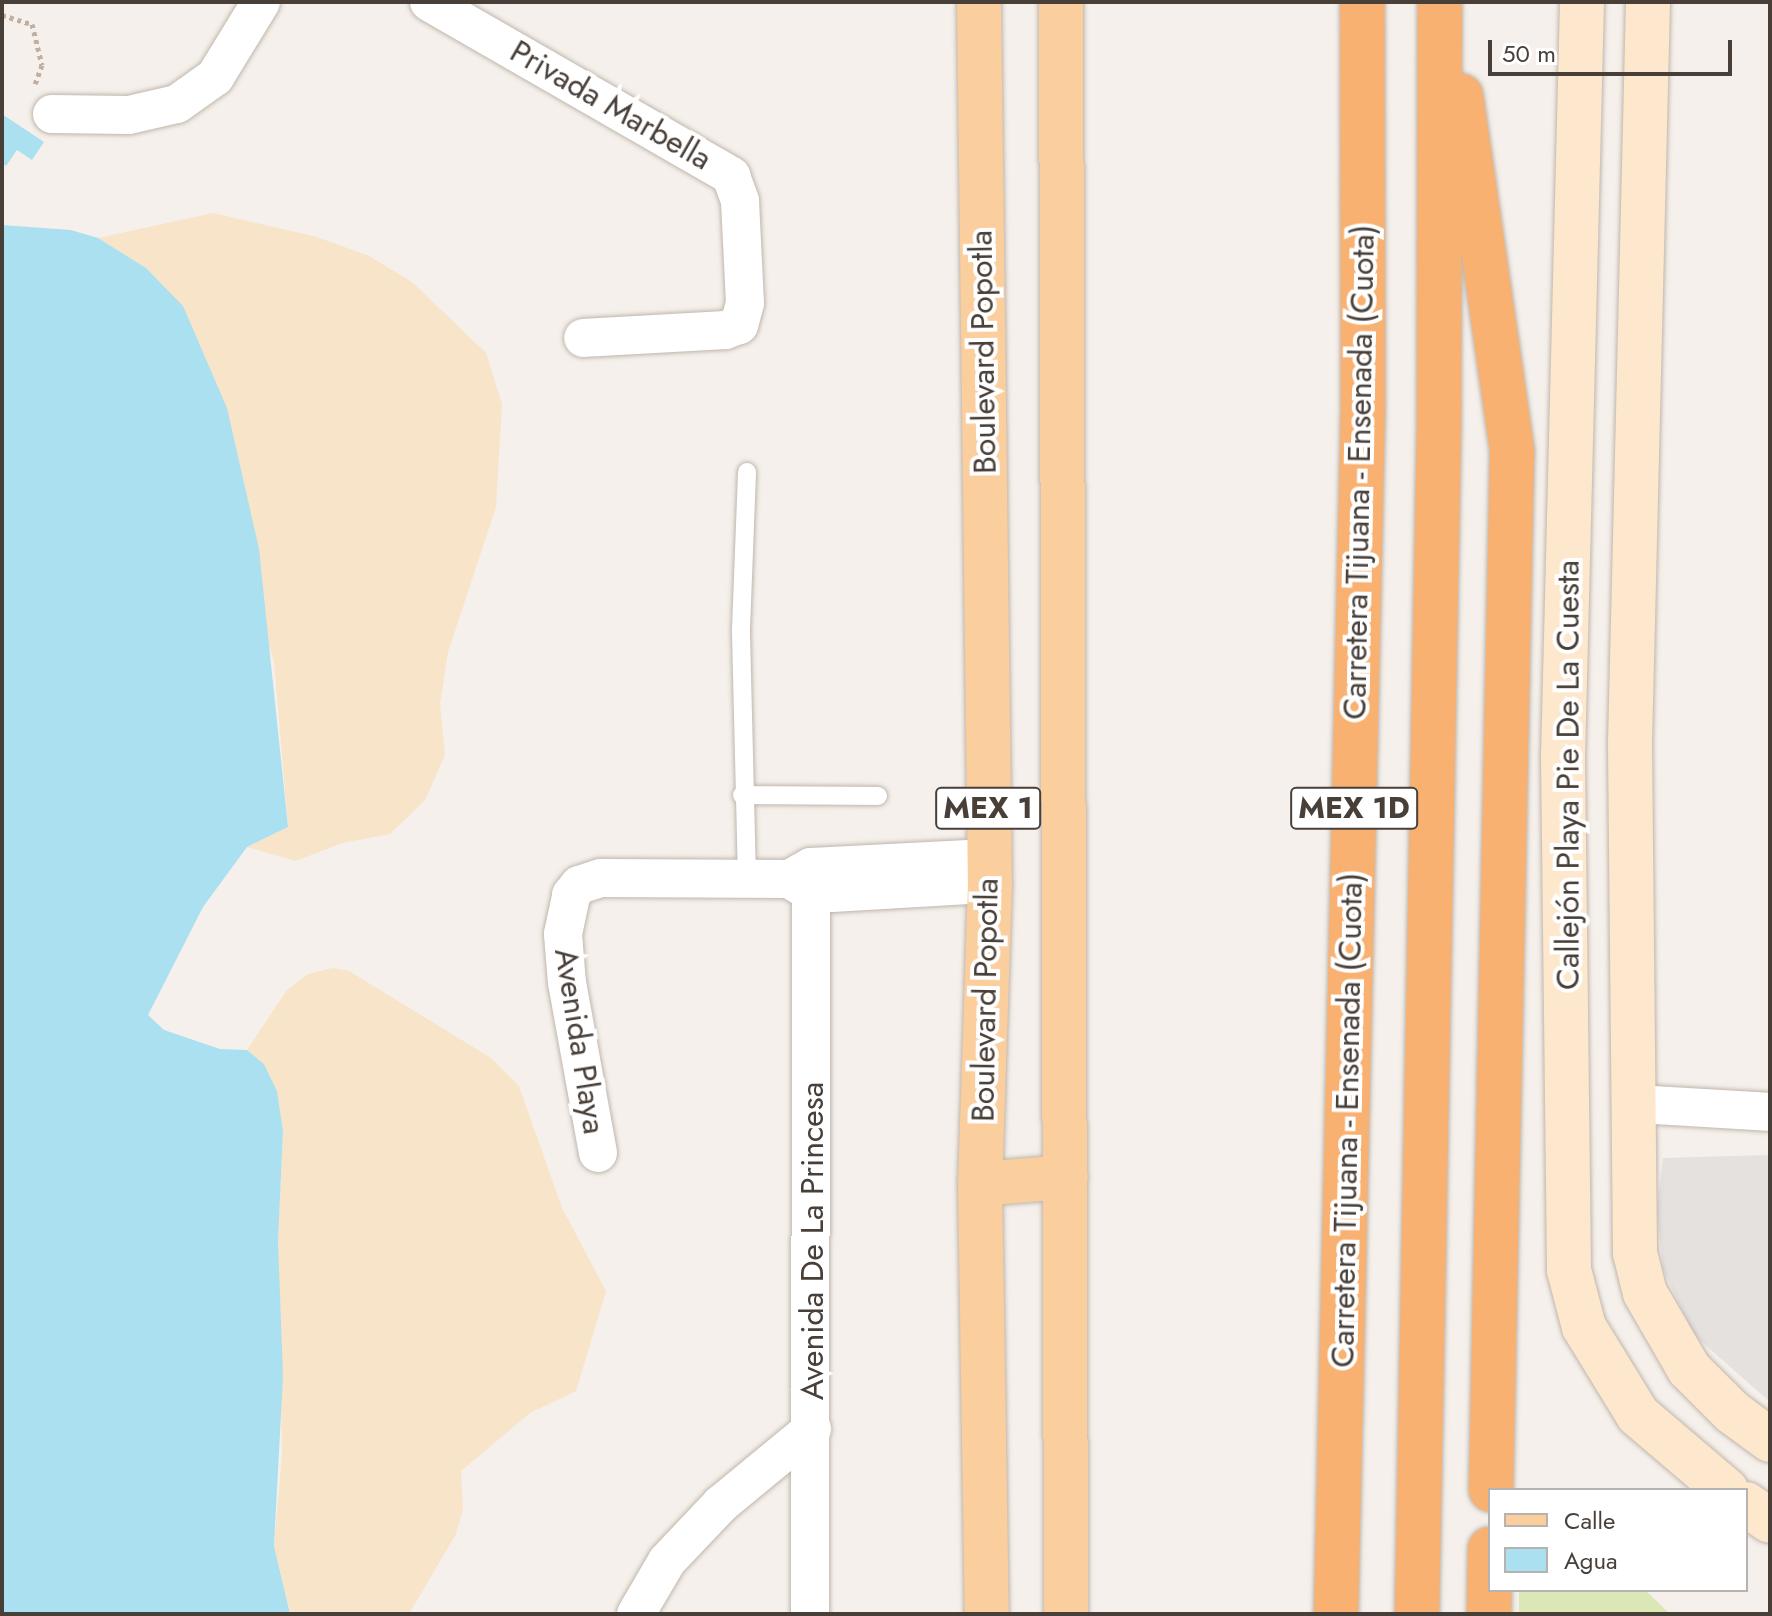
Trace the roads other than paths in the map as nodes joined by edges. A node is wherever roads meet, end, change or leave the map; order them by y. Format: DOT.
graph roads {
  1 [pos="261,2"];
  2 [pos="429,2"];
  3 [pos="979,2"];
  4 [pos="1061,2"];
  5 [pos="1362,2"];
  6 [pos="1440,2"];
  7 [pos="1448,2"];
  8 [pos="1582,2"];
  9 [pos="1648,2"];
  10 [pos="52,114"];
  11 [pos="583,338"];
  12 [pos="747,472"];
  13 [pos="1630,742"];
  14 [pos="1563,756"];
  15 [pos="742,795"];
  16 [pos="878,796"];
  17 [pos="989,871"];
  18 [pos="747,879"];
  19 [pos="804,879"];
  20 [pos="1637,1104"];
  21 [pos="1770,1112"];
  22 [pos="598,1153"];
  23 [pos="1066,1177"];
  24 [pos="980,1184"];
  25 [pos="812,1429"];
  26 [pos="1770,1440"];
  27 [pos="1491,1488"];
  28 [pos="1723,1488"];
  29 [pos="1748,1505"];
  30 [pos="1770,1521"];
  31 [pos="1489,1592"];
  32 [pos="636,1614"];
  33 [pos="810,1614"];
  34 [pos="987,1614"];
  35 [pos="1066,1614"];
  36 [pos="1336,1614"];
  37 [pos="1417,1614"];
  38 [pos="1489,1614"];
  1 -- 10 [label="street"];
  2 -- 11 [label="street, Privada Marbella"];
  3 -- 17 [label="main road, Boulevard Popotla / MEX 1"];
  4 -- 23 [label="main road, MEX 1"];
  5 -- 36 [label="highway, Carretera Tijuana - Ensenada (Cuota) / MEX 1D"];
  6 -- 37 [label="highway, MEX 1D"];
  7 -- 27 [label="highway"];
  8 -- 14 [label="main road, Callejón Playa Pie De La Cuesta"];
  9 -- 13 [label="main road, Callejón Playa Pie De La Cuesta"];
  12 -- 15 [label="lane"];
  13 -- 14 [label="main road"];
  13 -- 20 [label="main road, Callejón Playa Pie De La Cuesta"];
  14 -- 28 [label="main road, Callejón Playa Pie De La Cuesta"];
  15 -- 16 [label="lane"];
  15 -- 18 [label="lane"];
  17 -- 19 [label="street"];
  17 -- 24 [label="main road, Boulevard Popotla / MEX 1"];
  18 -- 19 [label="street"];
  18 -- 22 [label="street, Avenida Playa"];
  19 -- 25 [label="street, Avenida De La Princesa"];
  20 -- 21 [label="street"];
  20 -- 26 [label="main road, Callejón Playa Pie De La Cuesta"];
  23 -- 24 [label="main road"];
  23 -- 35 [label="main road, MEX 1"];
  24 -- 34 [label="main road, Boulevard Popotla / MEX 1"];
  25 -- 32 [label="street"];
  25 -- 33 [label="street, Avenida De La Princesa"];
  29 -- 30 [label="main road"];
  31 -- 38 [label="highway"];
}
